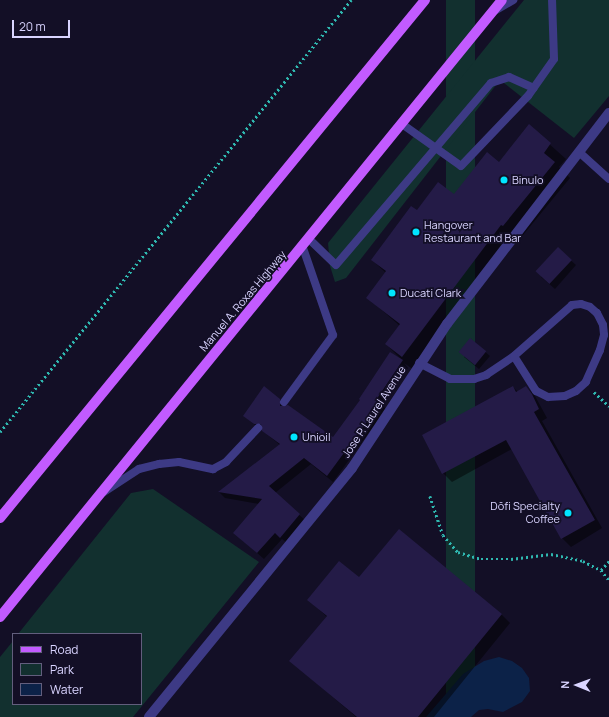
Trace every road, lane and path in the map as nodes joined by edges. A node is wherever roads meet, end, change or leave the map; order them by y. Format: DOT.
graph roads {
  1 [pos="351,0"];
  2 [pos="425,0"];
  3 [pos="502,0"];
  4 [pos="513,0"];
  5 [pos="552,0"];
  6 [pos="493,11"];
  7 [pos="534,88"];
  8 [pos="609,113"];
  9 [pos="402,124"];
  10 [pos="434,148"];
  11 [pos="579,152"];
  12 [pos="609,179"];
  13 [pos="309,239"];
  14 [pos="303,248"];
  15 [pos="514,356"];
  16 [pos="419,363"];
  17 [pos="586,382"];
  18 [pos="284,402"];
  19 [pos="609,406"];
  20 [pos="258,428"];
  21 [pos="0,432"];
  22 [pos="430,496"];
  23 [pos="94,499"];
  24 [pos="0,518"];
  25 [pos="609,561"];
  26 [pos="601,570"];
  27 [pos="609,580"];
  28 [pos="0,617"];
  29 [pos="149,717"];
  1 -- 21 [label="path"];
  2 -- 24 [label="main road"];
  3 -- 6 [label="main road, Manuel A. Roxas Highway"];
  4 -- 6 [label="lane"];
  5 -- 7 [label="lane"];
  6 -- 9 [label="main road, Manuel A. Roxas Highway"];
  7 -- 10 [label="lane"];
  7 -- 10 [label="lane"];
  8 -- 11 [label="street, Jose P. Laurel Avenue"];
  9 -- 10 [label="lane"];
  9 -- 13 [label="main road, Manuel A. Roxas Highway"];
  10 -- 13 [label="lane"];
  11 -- 12 [label="lane"];
  11 -- 16 [label="street, Jose P. Laurel Avenue"];
  13 -- 14 [label="main road, Manuel A. Roxas Highway"];
  14 -- 18 [label="lane"];
  14 -- 23 [label="main road, Manuel A. Roxas Highway"];
  15 -- 16 [label="lane"];
  15 -- 17 [label="lane"];
  15 -- 17 [label="lane"];
  16 -- 29 [label="street, Jose P. Laurel Avenue"];
  17 -- 19 [label="path"];
  20 -- 23 [label="lane"];
  22 -- 26 [label="path"];
  23 -- 28 [label="main road, Manuel A. Roxas Highway"];
  25 -- 26 [label="path"];
  26 -- 27 [label="path"];
}
